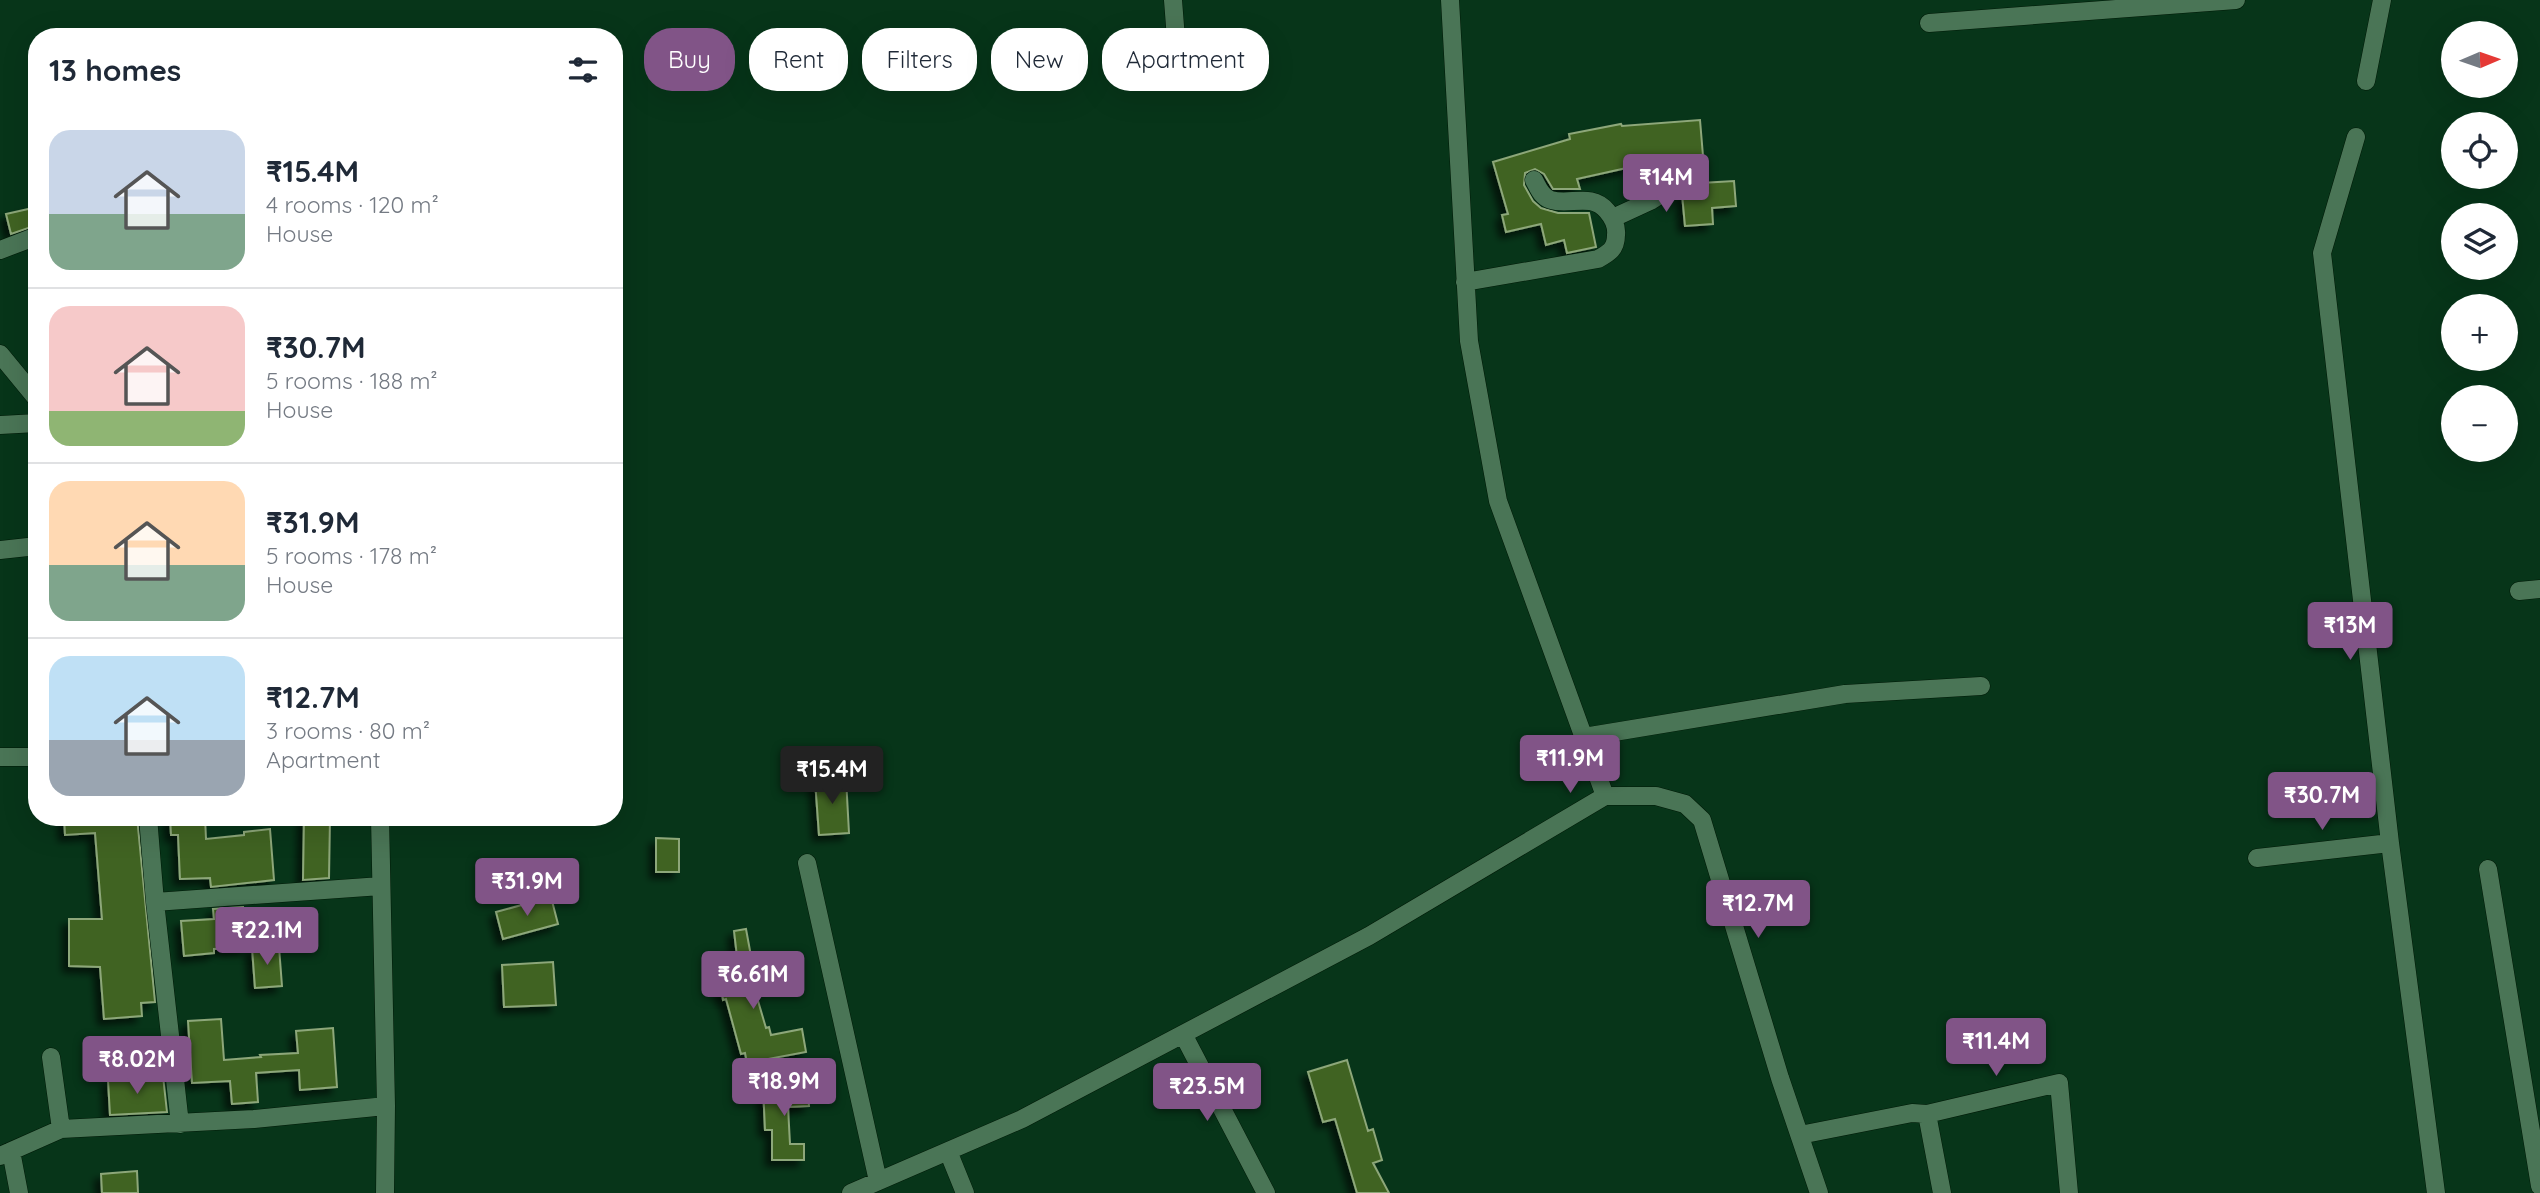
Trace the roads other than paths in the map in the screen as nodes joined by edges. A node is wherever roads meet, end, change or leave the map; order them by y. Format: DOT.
graph roads {
  1 [pos="1173,0"];
  2 [pos="1450,0"];
  3 [pos="2236,0"];
  4 [pos="2382,0"];
  5 [pos="1930,23"];
  6 [pos="1175,28"];
  7 [pos="2366,81"];
  8 [pos="2356,137"];
  9 [pos="1696,172"];
  10 [pos="1534,180"];
  11 [pos="1613,218"];
  12 [pos="28,239"];
  13 [pos="0,250"];
  14 [pos="1465,282"];
  15 [pos="0,354"];
  16 [pos="28,388"];
  17 [pos="28,423"];
  18 [pos="0,425"];
  19 [pos="28,547"];
  20 [pos="0,550"];
  21 [pos="2540,589"];
  22 [pos="2519,591"];
  23 [pos="1981,686"];
  24 [pos="1584,737"];
  25 [pos="0,757"];
  26 [pos="28,757"];
  27 [pos="1605,796"];
  28 [pos="149,826"];
  29 [pos="380,826"];
  30 [pos="2390,843"];
  31 [pos="2257,858"];
  32 [pos="807,863"];
  33 [pos="2488,869"];
  34 [pos="381,886"];
  35 [pos="155,902"];
  36 [pos="1183,1034"];
  37 [pos="51,1057"];
  38 [pos="386,1106"];
  39 [pos="1927,1114"];
  40 [pos="180,1124"];
  41 [pos="61,1129"];
  42 [pos="1800,1135"];
  43 [pos="948,1151"];
  44 [pos="6,1154"];
  45 [pos="878,1181"];
  46 [pos="2540,1186"];
  47 [pos="19,1193"];
  48 [pos="385,1193"];
  49 [pos="851,1193"];
  50 [pos="965,1193"];
  51 [pos="1266,1193"];
  52 [pos="1819,1193"];
  53 [pos="1941,1193"];
  54 [pos="2069,1193"];
  55 [pos="2436,1193"];
  1 -- 6 [label="street"];
  2 -- 14 [label="street"];
  3 -- 5 [label="street"];
  4 -- 7 [label="street"];
  8 -- 30 [label="street"];
  9 -- 11 [label="street"];
  10 -- 11 [label="street"];
  11 -- 14 [label="street"];
  12 -- 13 [label="street"];
  14 -- 24 [label="street"];
  15 -- 16 [label="street"];
  17 -- 18 [label="street"];
  19 -- 20 [label="street"];
  21 -- 22 [label="street"];
  23 -- 24 [label="street"];
  24 -- 27 [label="street"];
  25 -- 26 [label="street"];
  27 -- 36 [label="street"];
  27 -- 42 [label="street"];
  28 -- 35 [label="street"];
  29 -- 34 [label="street"];
  30 -- 31 [label="street"];
  30 -- 55 [label="street"];
  32 -- 45 [label="street"];
  33 -- 46 [label="street"];
  34 -- 35 [label="street"];
  34 -- 38 [label="street"];
  35 -- 40 [label="street"];
  36 -- 43 [label="street"];
  36 -- 51 [label="street"];
  37 -- 41 [label="street"];
  38 -- 40 [label="street"];
  38 -- 48 [label="street"];
  39 -- 42 [label="street"];
  39 -- 53 [label="street"];
  39 -- 54 [label="street"];
  40 -- 41 [label="street"];
  41 -- 44 [label="street"];
  42 -- 52 [label="street"];
  43 -- 45 [label="street"];
  43 -- 50 [label="street"];
  44 -- 47 [label="street"];
  45 -- 49 [label="street"];
}
